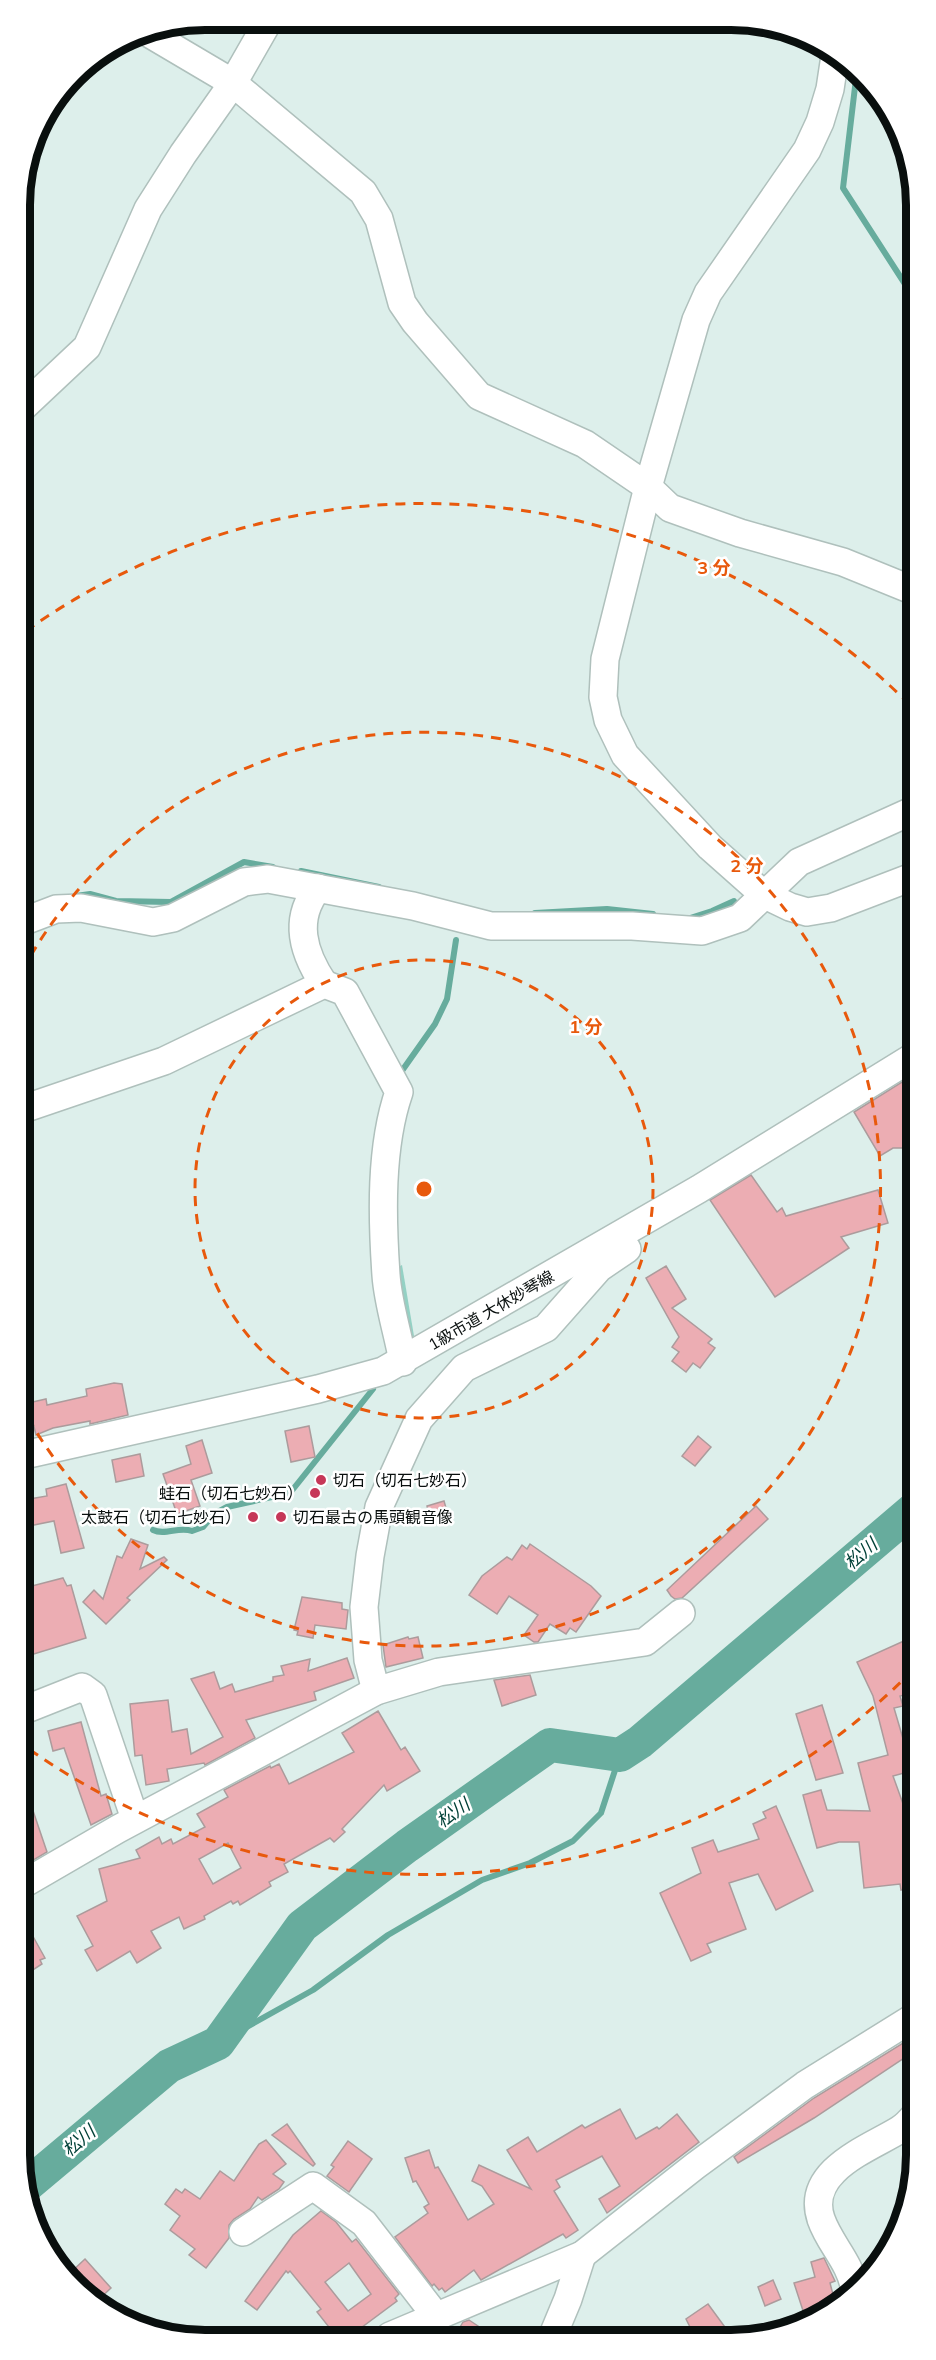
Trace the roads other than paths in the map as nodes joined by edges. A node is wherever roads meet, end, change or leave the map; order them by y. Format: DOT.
graph roads {
  1 [pos="263,30"];
  2 [pos="156,37"];
  3 [pos="834,64"];
  4 [pos="233,83"];
  5 [pos="30,401"];
  6 [pos="648,487"];
  7 [pos="906,588"];
  8 [pos="906,814"];
  9 [pos="906,879"];
  10 [pos="318,888"];
  11 [pos="763,894"];
  12 [pos="30,919"];
  13 [pos="324,984"];
  14 [pos="906,1061"];
  15 [pos="30,1107"];
  16 [pos="699,1189"];
  17 [pos="403,1362"];
  18 [pos="30,1454"];
  19 [pos="681,1613"];
  20 [pos="376,1691"];
  21 [pos="30,1708"];
  22 [pos="135,1820"];
  23 [pos="30,1880"];
  24 [pos="906,2022"];
  25 [pos="906,2125"];
  26 [pos="243,2232"];
  27 [pos="582,2255"];
  28 [pos="852,2281"];
  29 [pos="436,2316"];
  30 [pos="404,2330"];
  31 [pos="555,2330"];
  1 -- 4 [label="street"];
  2 -- 4 [label="street"];
  3 -- 6 [label="street"];
  4 -- 5 [label="street"];
  4 -- 6 [label="street"];
  6 -- 7 [label="street"];
  6 -- 11 [label="street"];
  8 -- 11 [label="street"];
  9 -- 11 [label="street"];
  10 -- 11 [label="street"];
  10 -- 12 [label="street"];
  10 -- 13 [label="street"];
  13 -- 15 [label="street"];
  13 -- 17 [label="street"];
  14 -- 16 [label="street, 1級市道 大休妙琴線"];
  16 -- 17 [label="street, 1級市道 大休妙琴線"];
  16 -- 20 [label="street"];
  17 -- 18 [label="street, 1級市道 大休妙琴線"];
  19 -- 20 [label="street"];
  20 -- 22 [label="street"];
  21 -- 22 [label="street"];
  22 -- 23 [label="street"];
  24 -- 27 [label="street"];
  25 -- 28 [label="street"];
  26 -- 29 [label="street"];
  27 -- 29 [label="street"];
  27 -- 31 [label="street"];
  29 -- 30 [label="street"];
}
